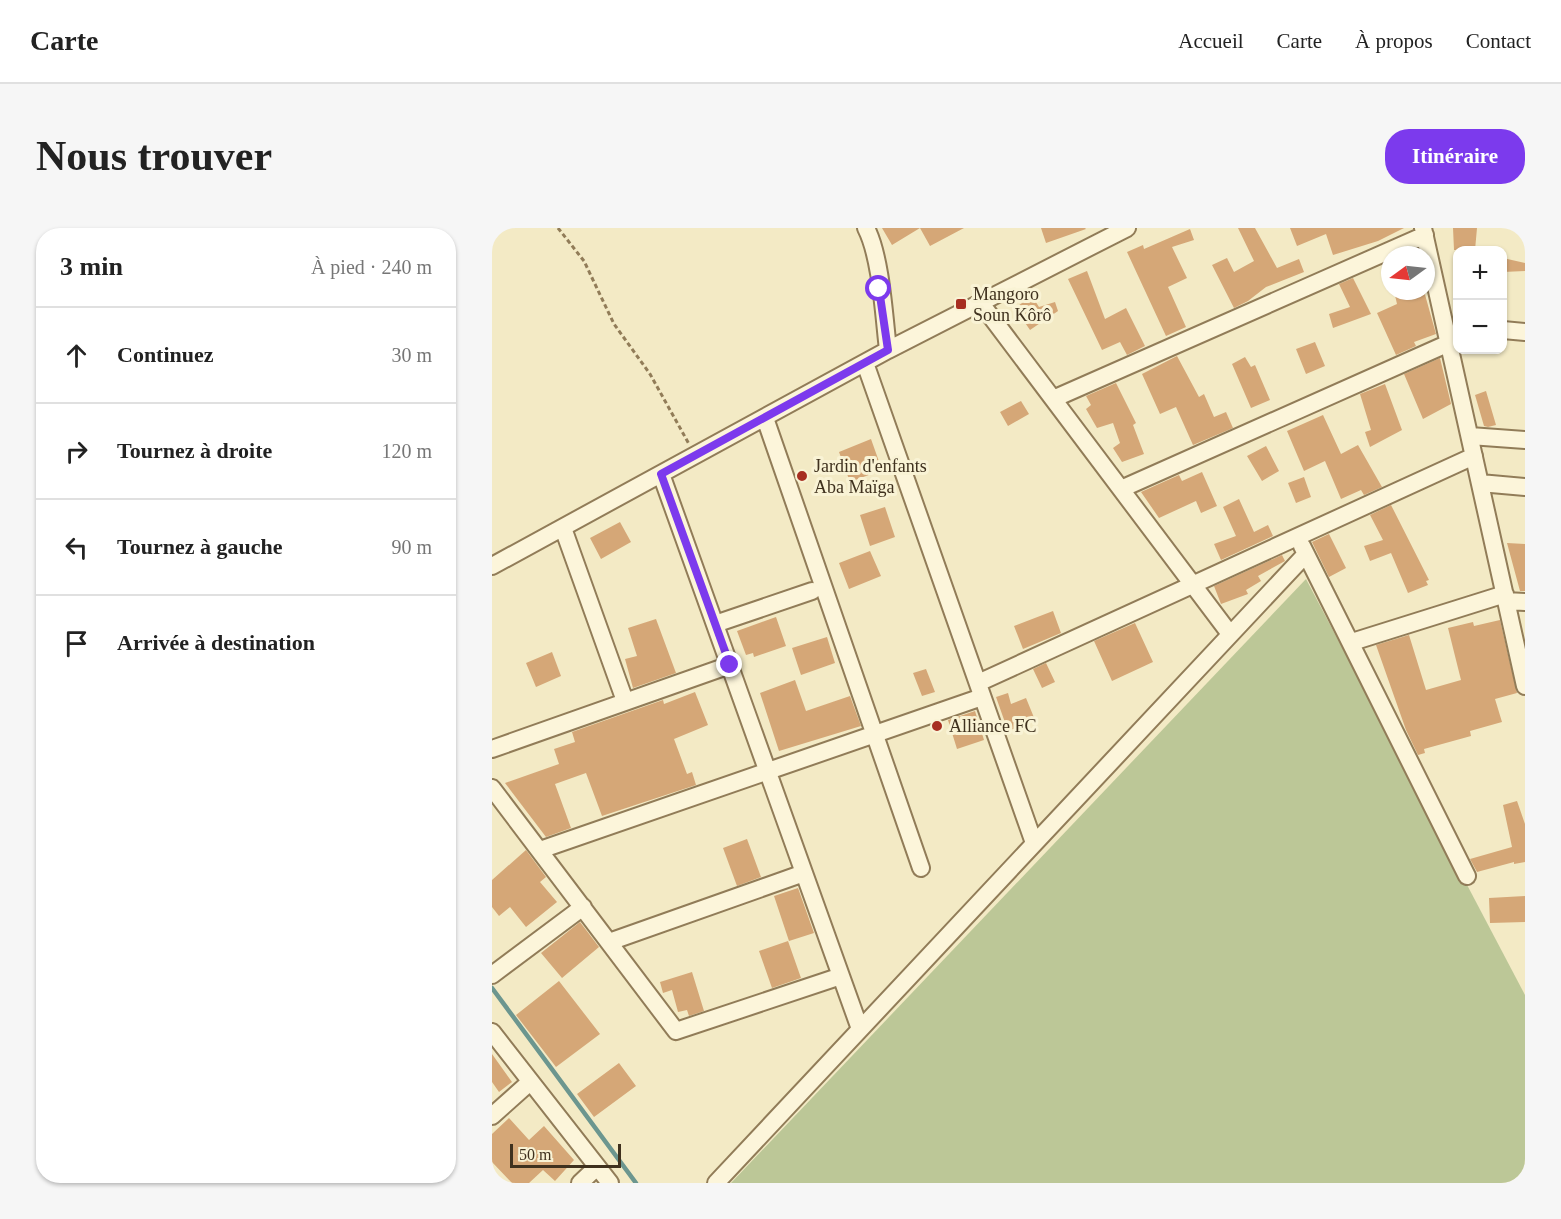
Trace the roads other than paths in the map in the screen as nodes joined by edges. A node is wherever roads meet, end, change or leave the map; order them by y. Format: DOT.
graph roads {
  1 [pos="866,228"];
  2 [pos="1127,228"];
  3 [pos="1424,231"];
  4 [pos="980,302"];
  5 [pos="1507,330"];
  6 [pos="1525,332"];
  7 [pos="1451,333"];
  8 [pos="888,350"];
  9 [pos="865,363"];
  10 [pos="1053,399"];
  11 [pos="765,418"];
  12 [pos="1470,436"];
  13 [pos="1525,440"];
  14 [pos="1474,456"];
  15 [pos="661,474"];
  16 [pos="1480,483"];
  17 [pos="1525,487"];
  18 [pos="1121,489"];
  19 [pos="563,528"];
  20 [pos="1298,537"];
  21 [pos="1306,554"];
  22 [pos="492,566"];
  23 [pos="1193,586"];
  24 [pos="812,591"];
  25 [pos="1505,597"];
  26 [pos="1525,602"];
  27 [pos="715,624"];
  28 [pos="1230,634"];
  29 [pos="1352,642"];
  30 [pos="730,665"];
  31 [pos="1525,686"];
  32 [pos="980,690"];
  33 [pos="625,701"];
  34 [pos="875,734"];
  35 [pos="492,749"];
  36 [pos="767,771"];
  37 [pos="492,788"];
  38 [pos="1034,843"];
  39 [pos="540,850"];
  40 [pos="921,868"];
  41 [pos="804,873"];
  42 [pos="1467,876"];
  43 [pos="583,907"];
  44 [pos="609,942"];
  45 [pos="492,975"];
  46 [pos="841,976"];
  47 [pos="860,1029"];
  48 [pos="492,1032"];
  49 [pos="530,1082"];
  50 [pos="492,1116"];
  51 [pos="597,1167"];
  52 [pos="580,1183"];
  53 [pos="610,1183"];
  54 [pos="716,1183"];
  1 -- 8 [label="street"];
  2 -- 4 [label="street"];
  3 -- 7 [label="street"];
  3 -- 10 [label="street"];
  4 -- 8 [label="street"];
  4 -- 10 [label="street"];
  5 -- 6 [label="street"];
  7 -- 12 [label="street"];
  7 -- 18 [label="street"];
  8 -- 9 [label="street"];
  9 -- 11 [label="street"];
  9 -- 32 [label="street"];
  10 -- 18 [label="street"];
  11 -- 15 [label="street"];
  11 -- 34 [label="street"];
  12 -- 13 [label="street"];
  12 -- 14 [label="street"];
  14 -- 16 [label="street"];
  14 -- 20 [label="street"];
  15 -- 19 [label="street"];
  15 -- 27 [label="street"];
  16 -- 17 [label="street"];
  16 -- 25 [label="street"];
  18 -- 23 [label="street"];
  19 -- 22 [label="street"];
  19 -- 33 [label="street"];
  20 -- 21 [label="street"];
  20 -- 23 [label="street"];
  21 -- 28 [label="street"];
  21 -- 29 [label="street"];
  23 -- 28 [label="street"];
  23 -- 32 [label="street"];
  24 -- 27 [label="street"];
  25 -- 26 [label="street"];
  25 -- 29 [label="street"];
  25 -- 31 [label="street"];
  27 -- 30 [label="street"];
  28 -- 38 [label="street"];
  29 -- 42 [label="street"];
  30 -- 33 [label="street"];
  30 -- 36 [label="street"];
  32 -- 34 [label="street"];
  32 -- 38 [label="street"];
  33 -- 35 [label="street"];
  34 -- 36 [label="street"];
  34 -- 40 [label="street"];
  36 -- 39 [label="street"];
  36 -- 41 [label="street"];
  37 -- 39 [label="street"];
  38 -- 47 [label="street"];
  39 -- 43 [label="street"];
  41 -- 44 [label="street"];
  41 -- 46 [label="street"];
  43 -- 44 [label="street"];
  43 -- 45 [label="street"];
  44 -- 46 [label="street"];
  46 -- 47 [label="street"];
  47 -- 54 [label="street"];
  48 -- 49 [label="street"];
  49 -- 50 [label="street"];
  49 -- 51 [label="street"];
  51 -- 52 [label="street"];
  51 -- 53 [label="street"];
}
